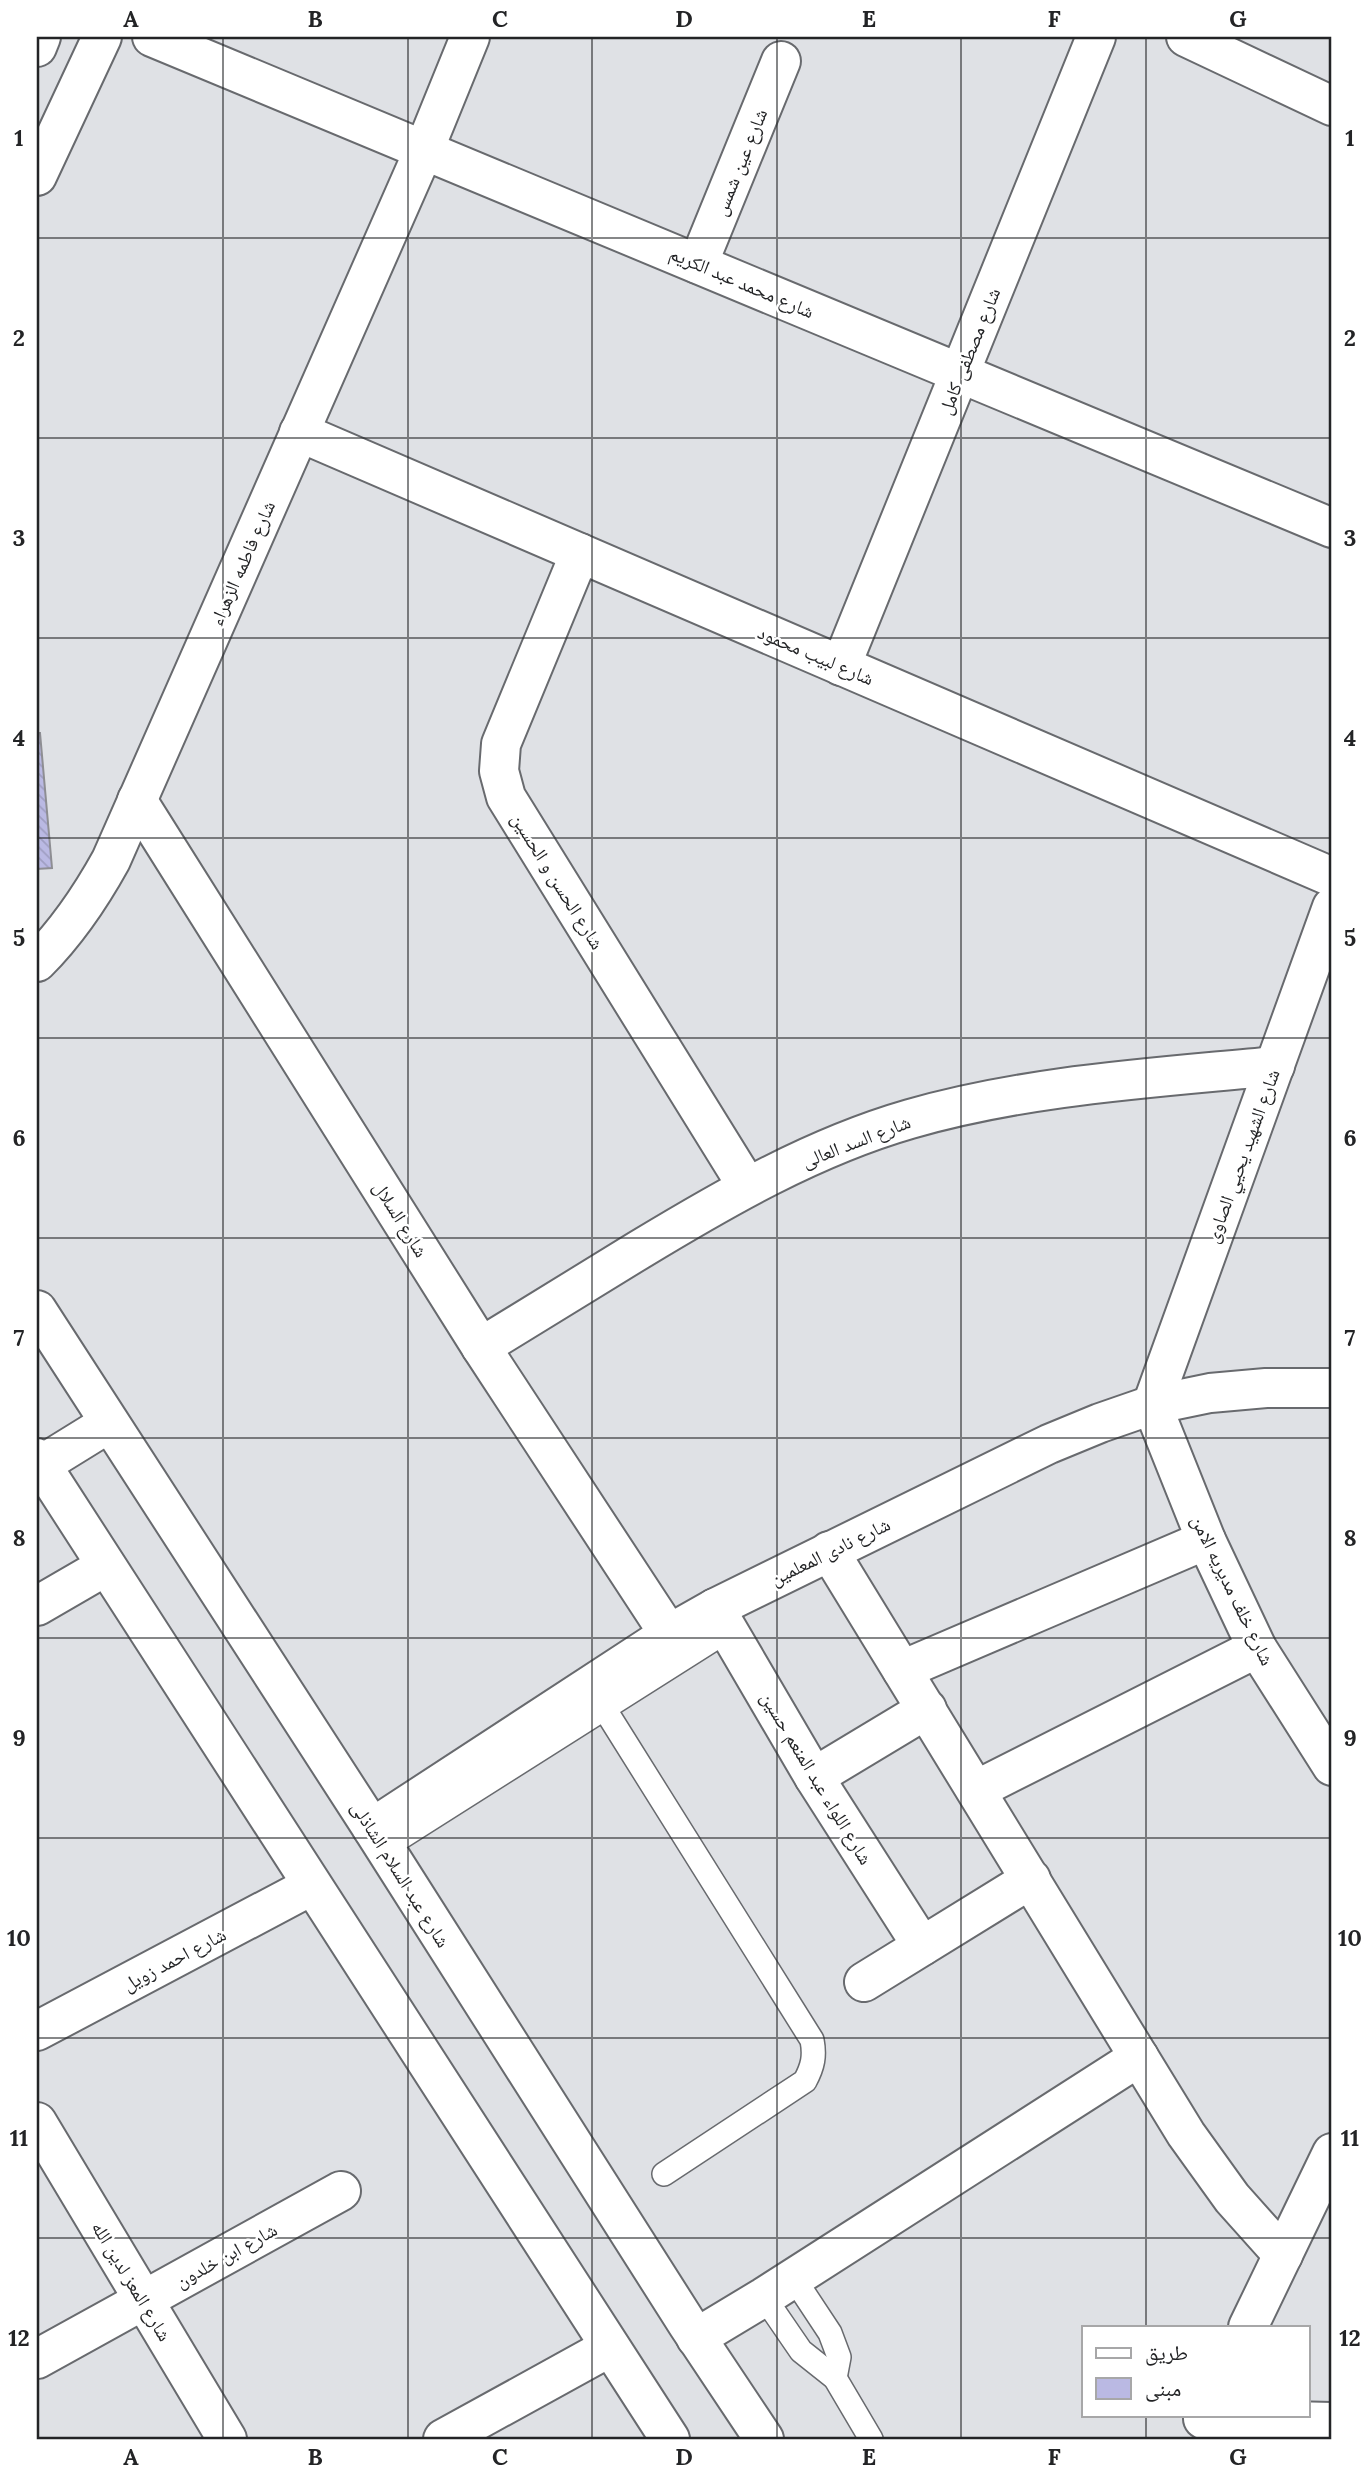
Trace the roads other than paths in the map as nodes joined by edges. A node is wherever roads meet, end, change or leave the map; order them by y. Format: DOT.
graph roads {
  1 [pos="41,37"];
  2 [pos="102,37"];
  3 [pos="152,37"];
  4 [pos="470,37"];
  5 [pos="1096,37"];
  6 [pos="1186,37"];
  7 [pos="37,47"];
  8 [pos="781,61"];
  9 [pos="1332,106"];
  10 [pos="424,149"];
  11 [pos="37,176"];
  12 [pos="698,264"];
  13 [pos="960,373"];
  14 [pos="299,432"];
  15 [pos="1332,528"];
  16 [pos="580,553"];
  17 [pos="841,666"];
  18 [pos="137,800"];
  19 [pos="1332,877"];
  20 [pos="1332,907"];
  21 [pos="37,962"];
  22 [pos="1275,1066"];
  23 [pos="747,1186"];
  24 [pos="37,1310"];
  25 [pos="481,1346"];
  26 [pos="1332,1388"];
  27 [pos="1152,1405"];
  28 [pos="109,1423"];
  29 [pos="39,1461"];
  30 [pos="1206,1540"];
  31 [pos="829,1550"];
  32 [pos="106,1566"];
  33 [pos="37,1606"];
  34 [pos="722,1619"];
  35 [pos="669,1634"];
  36 [pos="1257,1648"];
  37 [pos="902,1670"];
  38 [pos="604,1708"];
  39 [pos="926,1709"];
  40 [pos="1332,1766"];
  41 [pos="814,1777"];
  42 [pos="976,1790"];
  43 [pos="378,1838"];
  44 [pos="1031,1879"];
  45 [pos="311,1886"];
  46 [pos="922,1946"];
  47 [pos="864,1982"];
  48 [pos="37,2031"];
  49 [pos="1139,2057"];
  50 [pos="37,2122"];
  51 [pos="1332,2152"];
  52 [pos="664,2175"];
  53 [pos="341,2191"];
  54 [pos="1283,2255"];
  55 [pos="778,2287"];
  56 [pos="144,2300"];
  57 [pos="1248,2326"];
  58 [pos="696,2337"];
  59 [pos="610,2347"];
  60 [pos="37,2359"];
  61 [pos="835,2378"];
  62 [pos="1332,2422"];
  63 [pos="1200,2424"];
  64 [pos="227,2439"];
  65 [pos="443,2439"];
  66 [pos="670,2439"];
  67 [pos="764,2439"];
  68 [pos="871,2439"];
  1 -- 7 [label="street"];
  2 -- 11 [label="street"];
  3 -- 10 [label="street, شارع محمد عبد الكريم"];
  4 -- 10 [label="street, شارع فاطمه الزهراء"];
  5 -- 13 [label="street, شارع مصطفى كامل"];
  6 -- 9 [label="street"];
  8 -- 12 [label="street, شارع عين شمس"];
  10 -- 12 [label="street, شارع محمد عبد الكريم"];
  10 -- 14 [label="street, شارع فاطمه الزهراء"];
  12 -- 13 [label="street, شارع محمد عبد الكريم"];
  13 -- 15 [label="street, شارع محمد عبد الكريم"];
  13 -- 17 [label="street, شارع مصطفى كامل"];
  14 -- 16 [label="street, شارع لبيب محمود"];
  14 -- 18 [label="street, شارع فاطمه الزهراء"];
  16 -- 17 [label="street, شارع لبيب محمود"];
  16 -- 23 [label="street, شارع الحسن و الحسين"];
  17 -- 19 [label="street, شارع لبيب محمود"];
  18 -- 21 [label="street, شارع فاطمه الزهراء"];
  18 -- 25 [label="street, شارع السلال"];
  20 -- 22 [label="street, شارع الشهيد يحيي الصاوى"];
  22 -- 23 [label="street, شارع السد العالى"];
  22 -- 27 [label="street, شارع الشهيد يحيي الصاوى"];
  23 -- 25 [label="street, شارع السد العالى"];
  24 -- 28 [label="street, شارع عبد السلام الشاذلى"];
  25 -- 35 [label="street, شارع السلال"];
  26 -- 27 [label="street, شارع نادى المعلمين"];
  27 -- 30 [label="street, شارع خلف مديريه الامن"];
  27 -- 31 [label="street, شارع نادى المعلمين"];
  28 -- 29 [label="street"];
  28 -- 43 [label="street, شارع عبد السلام الشاذلى"];
  29 -- 32 [label="street"];
  30 -- 36 [label="street, شارع خلف مديريه الامن"];
  30 -- 37 [label="street"];
  31 -- 34 [label="street, شارع نادى المعلمين"];
  31 -- 37 [label="street"];
  32 -- 33 [label="street"];
  32 -- 45 [label="street"];
  34 -- 35 [label="street, شارع نادى المعلمين"];
  34 -- 38 [label="lane"];
  34 -- 41 [label="street, شارع اللواء عبد المنعم حسين"];
  35 -- 43 [label="street, شارع نادى المعلمين"];
  36 -- 40 [label="street, شارع خلف مديريه الامن"];
  36 -- 42 [label="street"];
  37 -- 39 [label="street"];
  38 -- 43 [label="lane"];
  38 -- 52 [label="lane"];
  39 -- 41 [label="street"];
  39 -- 42 [label="street"];
  41 -- 46 [label="street, شارع اللواء عبد المنعم حسين"];
  42 -- 44 [label="street"];
  43 -- 58 [label="street, شارع عبد السلام الشاذلى"];
  44 -- 46 [label="street"];
  44 -- 49 [label="street"];
  45 -- 48 [label="street, شارع احمد زويل"];
  45 -- 59 [label="street"];
  46 -- 47 [label="street"];
  49 -- 54 [label="street"];
  49 -- 55 [label="street"];
  50 -- 56 [label="street, شارع المعز لدين الله"];
  51 -- 54 [label="street"];
  53 -- 56 [label="street, شارع ابن خلدون"];
  54 -- 57 [label="street"];
  55 -- 58 [label="street"];
  55 -- 61 [label="lane"];
  55 -- 61 [label="lane"];
  56 -- 60 [label="street, شارع ابن خلدون"];
  56 -- 64 [label="street, شارع المعز لدين الله"];
  58 -- 67 [label="street, شارع عبد السلام الشاذلى"];
  59 -- 65 [label="street"];
  59 -- 66 [label="street"];
  61 -- 68 [label="lane"];
  62 -- 63 [label="street"];
}
